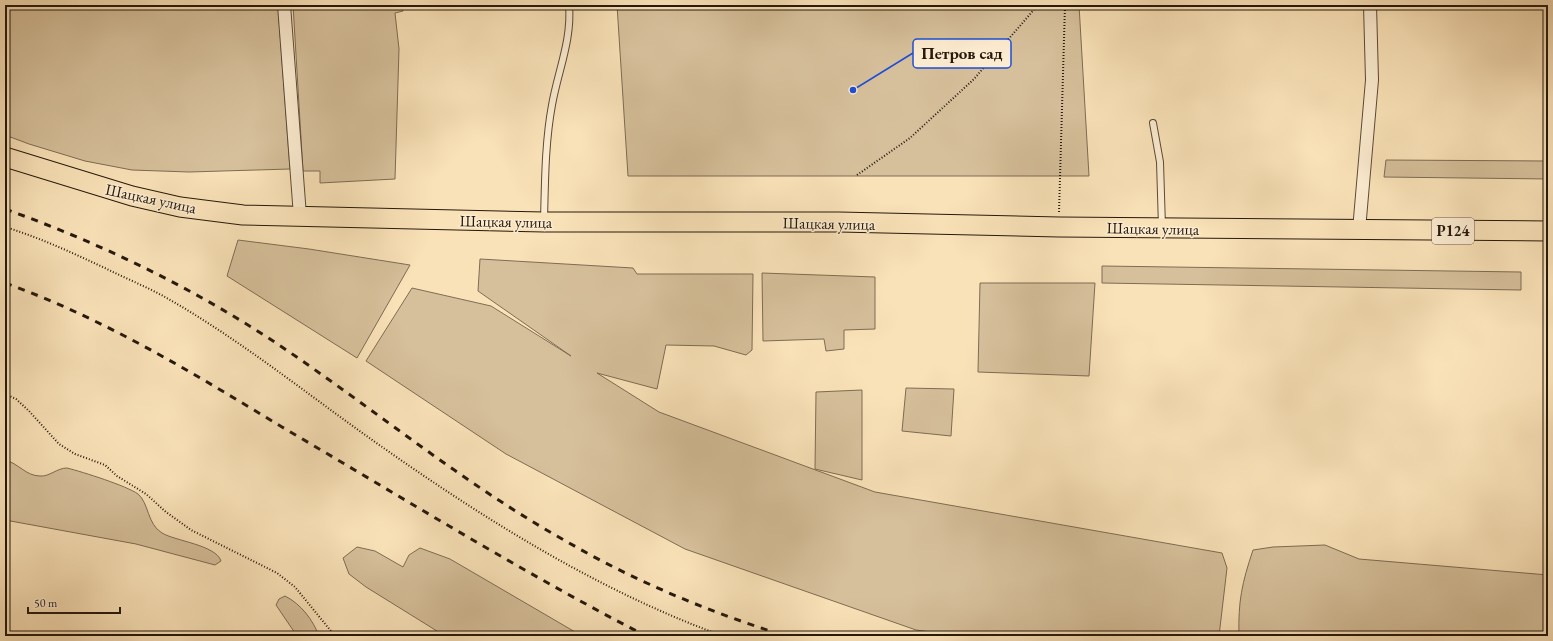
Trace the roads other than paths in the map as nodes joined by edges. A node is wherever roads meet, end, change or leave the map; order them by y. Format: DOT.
graph roads {
  1 [pos="284,5"];
  2 [pos="569,5"];
  3 [pos="1370,5"];
  4 [pos="1153,123"];
  5 [pos="5,157"];
  6 [pos="300,216"];
  7 [pos="544,222"];
  8 [pos="1162,228"];
  9 [pos="1358,230"];
  10 [pos="1548,231"];
  1 -- 6 [label="street"];
  2 -- 7 [label="lane"];
  3 -- 9 [label="street"];
  4 -- 8 [label="lane"];
  5 -- 6 [label="main road, Шацкая улица"];
  6 -- 7 [label="main road, Шацкая улица"];
  7 -- 8 [label="main road, Шацкая улица"];
  8 -- 9 [label="main road, Шацкая улица"];
  9 -- 10 [label="main road, Р124"];
}
